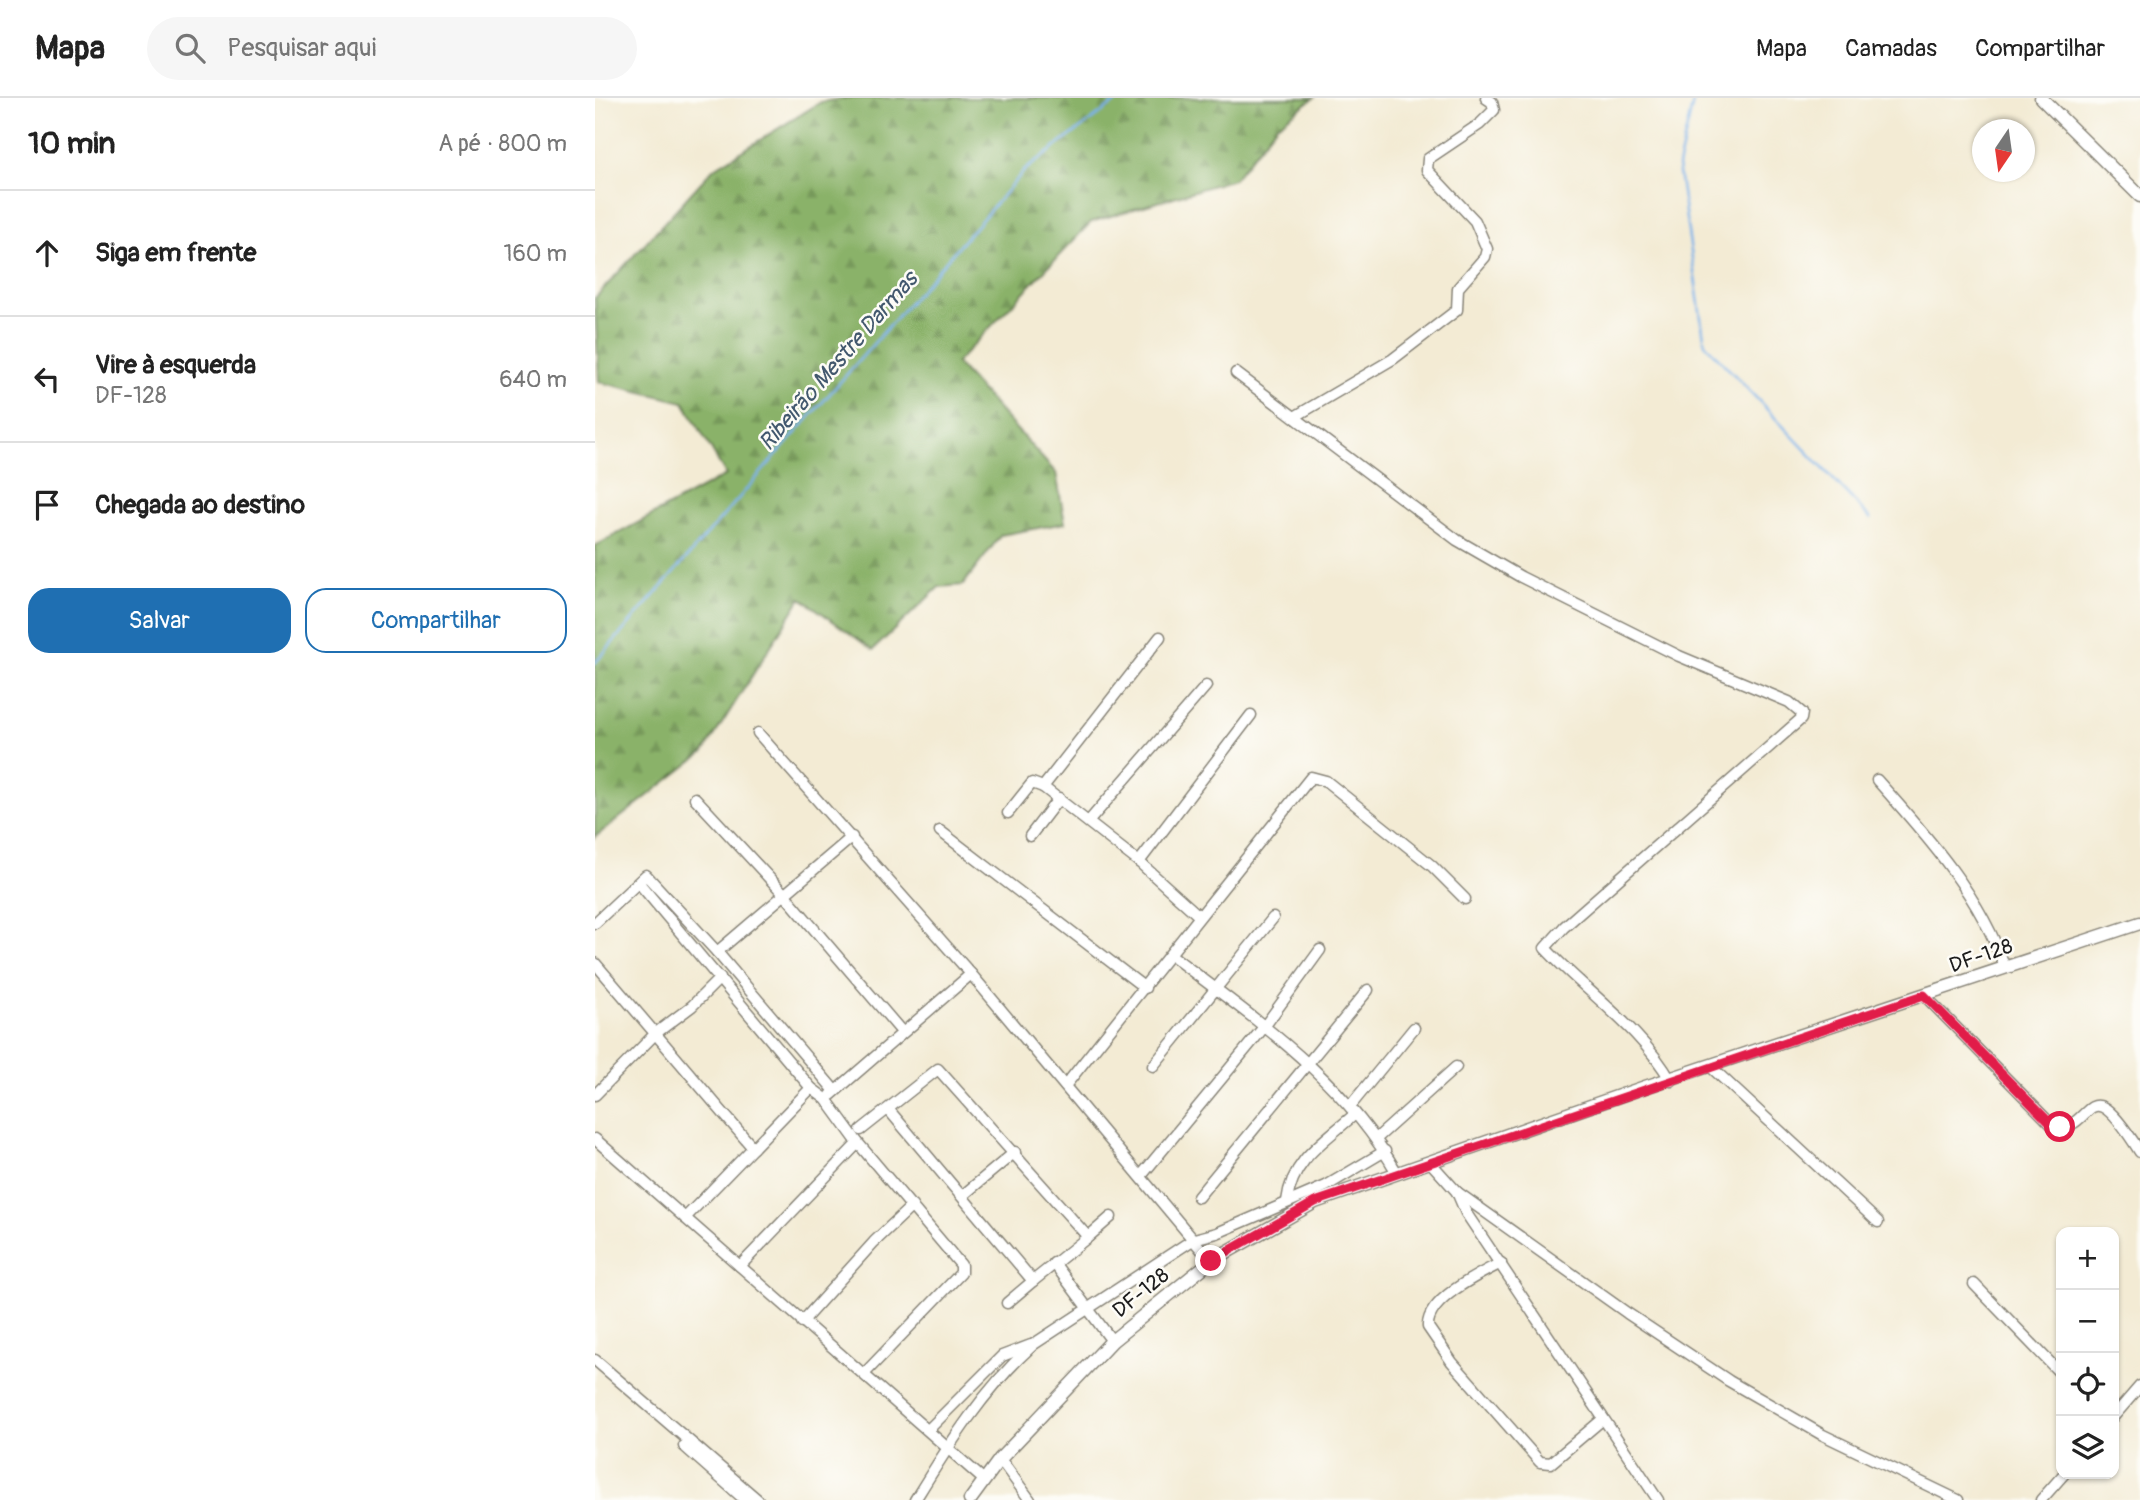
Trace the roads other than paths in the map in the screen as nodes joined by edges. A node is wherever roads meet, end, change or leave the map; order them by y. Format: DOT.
graph roads {
  1 [pos="1486,98"];
  2 [pos="2041,98"];
  3 [pos="2140,196"];
  4 [pos="1236,373"];
  5 [pos="1296,416"];
  6 [pos="1160,636"];
  7 [pos="1206,685"];
  8 [pos="1251,715"];
  9 [pos="758,733"];
  10 [pos="1877,780"];
  11 [pos="1043,787"];
  12 [pos="1059,797"];
  13 [pos="695,798"];
  14 [pos="1008,813"];
  15 [pos="1089,821"];
  16 [pos="940,831"];
  17 [pos="1030,836"];
  18 [pos="852,837"];
  19 [pos="1139,862"];
  20 [pos="639,883"];
  21 [pos="785,895"];
  22 [pos="1465,899"];
  23 [pos="1199,916"];
  24 [pos="1273,918"];
  25 [pos="595,923"];
  26 [pos="2140,923"];
  27 [pos="1320,950"];
  28 [pos="717,952"];
  29 [pos="1171,955"];
  30 [pos="595,963"];
  31 [pos="2005,968"];
  32 [pos="971,974"];
  33 [pos="720,978"];
  34 [pos="1145,988"];
  35 [pos="1214,988"];
  36 [pos="1369,990"];
  37 [pos="1924,995"];
  38 [pos="1264,1027"];
  39 [pos="1414,1028"];
  40 [pos="902,1032"];
  41 [pos="656,1033"];
  42 [pos="1310,1062"];
  43 [pos="1153,1066"];
  44 [pos="1456,1066"];
  45 [pos="1711,1068"];
  46 [pos="1671,1081"];
  47 [pos="1065,1086"];
  48 [pos="811,1087"];
  49 [pos="596,1092"];
  50 [pos="830,1095"];
  51 [pos="1353,1109"];
  52 [pos="888,1110"];
  53 [pos="861,1130"];
  54 [pos="1377,1138"];
  55 [pos="595,1139"];
  56 [pos="858,1143"];
  57 [pos="753,1148"];
  58 [pos="1385,1151"];
  59 [pos="1015,1152"];
  60 [pos="2140,1152"];
  61 [pos="1430,1162"];
  62 [pos="1397,1173"];
  63 [pos="1141,1176"];
  64 [pos="1457,1192"];
  65 [pos="962,1196"];
  66 [pos="1198,1197"];
  67 [pos="1287,1201"];
  68 [pos="912,1206"];
  69 [pos="1111,1217"];
  70 [pos="685,1218"];
  71 [pos="1878,1222"];
  72 [pos="1088,1237"];
  73 [pos="1194,1239"];
  74 [pos="1211,1261"];
  75 [pos="1501,1263"];
  76 [pos="1054,1264"];
  77 [pos="740,1266"];
  78 [pos="1033,1280"];
  79 [pos="1975,1284"];
  80 [pos="1007,1303"];
  81 [pos="1087,1311"];
  82 [pos="803,1322"];
  83 [pos="1112,1341"];
  84 [pos="1034,1344"];
  85 [pos="595,1360"];
  86 [pos="595,1368"];
  87 [pos="2056,1369"];
  88 [pos="864,1374"];
  89 [pos="2140,1386"];
  90 [pos="2119,1410"];
  91 [pos="1603,1419"];
  92 [pos="928,1430"];
  93 [pos="947,1447"];
  94 [pos="1000,1460"];
  95 [pos="2059,1479"];
  96 [pos="984,1480"];
  97 [pos="1020,1487"];
  98 [pos="745,1500"];
  99 [pos="758,1500"];
  100 [pos="915,1500"];
  101 [pos="970,1500"];
  102 [pos="1030,1500"];
  103 [pos="1039,1500"];
  104 [pos="1658,1500"];
  105 [pos="1958,1500"];
  106 [pos="2041,1500"];
  1 -- 5 [label="street"];
  2 -- 3 [label="main road"];
  4 -- 5 [label="street"];
  5 -- 46 [label="street"];
  6 -- 11 [label="street"];
  7 -- 15 [label="street"];
  8 -- 19 [label="street"];
  9 -- 18 [label="street"];
  10 -- 31 [label="street"];
  11 -- 12 [label="street"];
  11 -- 14 [label="street"];
  12 -- 15 [label="street"];
  12 -- 17 [label="street"];
  13 -- 21 [label="street"];
  15 -- 19 [label="street"];
  16 -- 34 [label="street"];
  18 -- 21 [label="street"];
  18 -- 32 [label="street"];
  19 -- 23 [label="street"];
  20 -- 25 [label="street"];
  20 -- 28 [label="street"];
  20 -- 33 [label="street"];
  21 -- 28 [label="street"];
  21 -- 40 [label="street"];
  22 -- 23 [label="street"];
  23 -- 29 [label="street"];
  24 -- 35 [label="street"];
  26 -- 31 [label="main road, DF-128 / DF-128"];
  27 -- 38 [label="street"];
  28 -- 50 [label="street"];
  29 -- 34 [label="street"];
  29 -- 35 [label="street"];
  30 -- 41 [label="street"];
  31 -- 37 [label="main road, DF-128 / DF-128"];
  32 -- 40 [label="street"];
  32 -- 47 [label="street"];
  33 -- 41 [label="street"];
  33 -- 48 [label="street"];
  34 -- 47 [label="street"];
  35 -- 38 [label="street"];
  35 -- 43 [label="street"];
  36 -- 42 [label="street"];
  37 -- 45 [label="main road, DF-128 / DF-128"];
  37 -- 60 [label="street"];
  38 -- 42 [label="street"];
  38 -- 63 [label="street"];
  39 -- 51 [label="street"];
  40 -- 50 [label="street"];
  41 -- 49 [label="street"];
  41 -- 57 [label="street"];
  42 -- 51 [label="street"];
  42 -- 66 [label="street"];
  44 -- 54 [label="street"];
  45 -- 46 [label="main road, DF-128 / DF-128"];
  45 -- 71 [label="street"];
  46 -- 61 [label="main road, DF-128 / DF-128"];
  47 -- 63 [label="street"];
  48 -- 50 [label="street"];
  48 -- 57 [label="street"];
  50 -- 56 [label="street"];
  51 -- 54 [label="street"];
  51 -- 67 [label="street"];
  52 -- 53 [label="street"];
  52 -- 59 [label="street"];
  52 -- 65 [label="street"];
  54 -- 58 [label="street"];
  55 -- 70 [label="street"];
  56 -- 68 [label="street"];
  56 -- 77 [label="street"];
  57 -- 70 [label="street"];
  58 -- 62 [label="street"];
  58 -- 67 [label="street"];
  59 -- 65 [label="street"];
  59 -- 72 [label="street"];
  61 -- 62 [label="main road, DF-128 / DF-128"];
  61 -- 64 [label="street"];
  62 -- 74 [label="main road, DF-128 / DF-128"];
  63 -- 73 [label="street"];
  64 -- 75 [label="street"];
  64 -- 105 [label="street"];
  65 -- 78 [label="street"];
  67 -- 73 [label="street"];
  68 -- 82 [label="street"];
  68 -- 88 [label="street"];
  69 -- 72 [label="street"];
  70 -- 77 [label="street"];
  72 -- 76 [label="street"];
  73 -- 74 [label="street"];
  73 -- 81 [label="street"];
  74 -- 83 [label="main road, DF-128 / DF-128"];
  75 -- 91 [label="street"];
  75 -- 91 [label="street"];
  76 -- 78 [label="street"];
  76 -- 81 [label="street"];
  77 -- 82 [label="street"];
  78 -- 80 [label="street"];
  79 -- 87 [label="street"];
  81 -- 83 [label="street"];
  81 -- 84 [label="street"];
  82 -- 88 [label="street"];
  83 -- 94 [label="main road, DF-128 / DF-128"];
  84 -- 92 [label="street"];
  84 -- 93 [label="street"];
  85 -- 99 [label="street"];
  86 -- 98 [label="street"];
  88 -- 92 [label="street"];
  89 -- 90 [label="street"];
  91 -- 104 [label="street"];
  92 -- 93 [label="street"];
  93 -- 96 [label="street"];
  93 -- 100 [label="street"];
  94 -- 96 [label="main road, DF-128 / DF-128"];
  94 -- 97 [label="street"];
  95 -- 106 [label="street"];
  96 -- 101 [label="main road, DF-128 / DF-128"];
  97 -- 102 [label="street"];
  97 -- 103 [label="street"];
}
